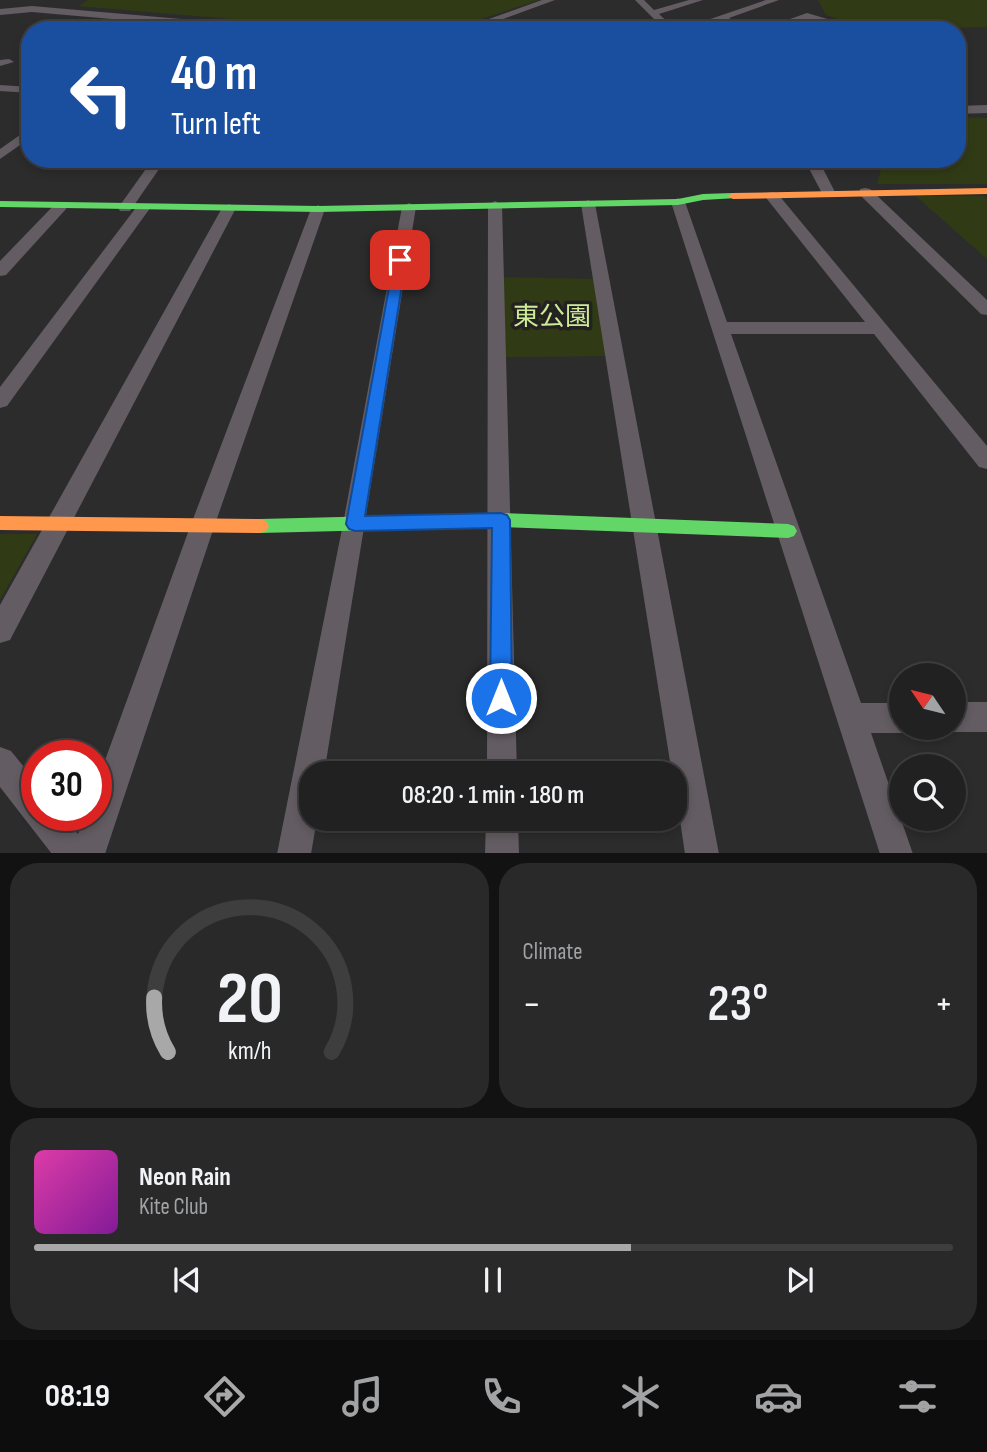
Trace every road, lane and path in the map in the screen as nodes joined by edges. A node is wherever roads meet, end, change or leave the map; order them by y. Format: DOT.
graph roads {
  1 [pos="62,0"];
  2 [pos="551,0"];
  3 [pos="639,0"];
  4 [pos="699,0"];
  5 [pos="775,0"];
  6 [pos="32,9"];
  7 [pos="0,12"];
  8 [pos="652,13"];
  9 [pos="720,17"];
  10 [pos="172,21"];
  11 [pos="489,21"];
  12 [pos="661,21"];
  13 [pos="709,21"];
  14 [pos="727,21"];
  15 [pos="791,21"];
  16 [pos="824,21"];
  17 [pos="0,88"];
  18 [pos="21,89"];
  19 [pos="987,109"];
  20 [pos="966,110"];
  21 [pos="21,139"];
  22 [pos="0,155"];
  23 [pos="154,168"];
  24 [pos="816,168"];
  25 [pos="987,191"];
  26 [pos="865,192"];
  27 [pos="829,194"];
  28 [pos="772,196"];
  29 [pos="678,202"];
  30 [pos="0,204"];
  31 [pos="587,204"];
  32 [pos="495,205"];
  33 [pos="61,206"];
  34 [pos="409,207"];
  35 [pos="125,208"];
  36 [pos="143,208"];
  37 [pos="229,208"];
  38 [pos="318,209"];
  39 [pos="0,271"];
  40 [pos="978,292"];
  41 [pos="987,310"];
  42 [pos="721,328"];
  43 [pos="881,328"];
  44 [pos="0,401"];
  45 [pos="987,461"];
  46 [pos="501,520"];
  47 [pos="0,523"];
  48 [pos="60,523"];
  49 [pos="355,524"];
  50 [pos="202,527"];
  51 [pos="645,528"];
  52 [pos="788,531"];
  53 [pos="0,631"];
  54 [pos="966,717"];
  55 [pos="987,717"];
  56 [pos="851,718"];
  57 [pos="889,718"];
  58 [pos="502,761"];
  59 [pos="0,762"];
  60 [pos="21,788"];
  61 [pos="55,831"];
  62 [pos="502,831"];
  63 [pos="73,853"];
  64 [pos="88,853"];
  65 [pos="294,853"];
  66 [pos="502,853"];
  67 [pos="702,853"];
  68 [pos="898,853"];
  1 -- 6 [label="street"];
  2 -- 11 [label="street"];
  3 -- 8 [label="street"];
  4 -- 8 [label="street"];
  5 -- 9 [label="street"];
  6 -- 7 [label="street"];
  6 -- 10 [label="street"];
  8 -- 12 [label="street"];
  9 -- 13 [label="street"];
  9 -- 14 [label="street"];
  15 -- 16 [label="street"];
  17 -- 18 [label="street"];
  19 -- 20 [label="street"];
  21 -- 22 [label="street"];
  23 -- 35 [label="street"];
  24 -- 27 [label="street"];
  25 -- 26 [label="street"];
  26 -- 27 [label="street"];
  26 -- 40 [label="street"];
  27 -- 28 [label="street"];
  28 -- 29 [label="street"];
  28 -- 43 [label="street"];
  29 -- 31 [label="street"];
  29 -- 42 [label="street"];
  30 -- 33 [label="street"];
  31 -- 32 [label="street"];
  31 -- 51 [label="street"];
  32 -- 34 [label="street"];
  32 -- 46 [label="street"];
  33 -- 35 [label="street"];
  33 -- 39 [label="street"];
  34 -- 38 [label="street"];
  34 -- 49 [label="street"];
  35 -- 36 [label="street"];
  36 -- 37 [label="street"];
  36 -- 44 [label="street"];
  37 -- 38 [label="street"];
  37 -- 48 [label="street"];
  38 -- 50 [label="street"];
  40 -- 41 [label="street"];
  42 -- 43 [label="street"];
  42 -- 52 [label="street"];
  43 -- 45 [label="street"];
  46 -- 49 [label="street"];
  46 -- 51 [label="street"];
  46 -- 58 [label="street"];
  47 -- 48 [label="street"];
  48 -- 50 [label="street"];
  48 -- 53 [label="street"];
  49 -- 50 [label="street"];
  49 -- 65 [label="street"];
  50 -- 64 [label="street"];
  51 -- 52 [label="street"];
  51 -- 67 [label="street"];
  52 -- 56 [label="street"];
  54 -- 55 [label="street"];
  56 -- 57 [label="street"];
  56 -- 68 [label="street"];
  59 -- 60 [label="street"];
  61 -- 63 [label="street"];
  62 -- 66 [label="street"];
}
